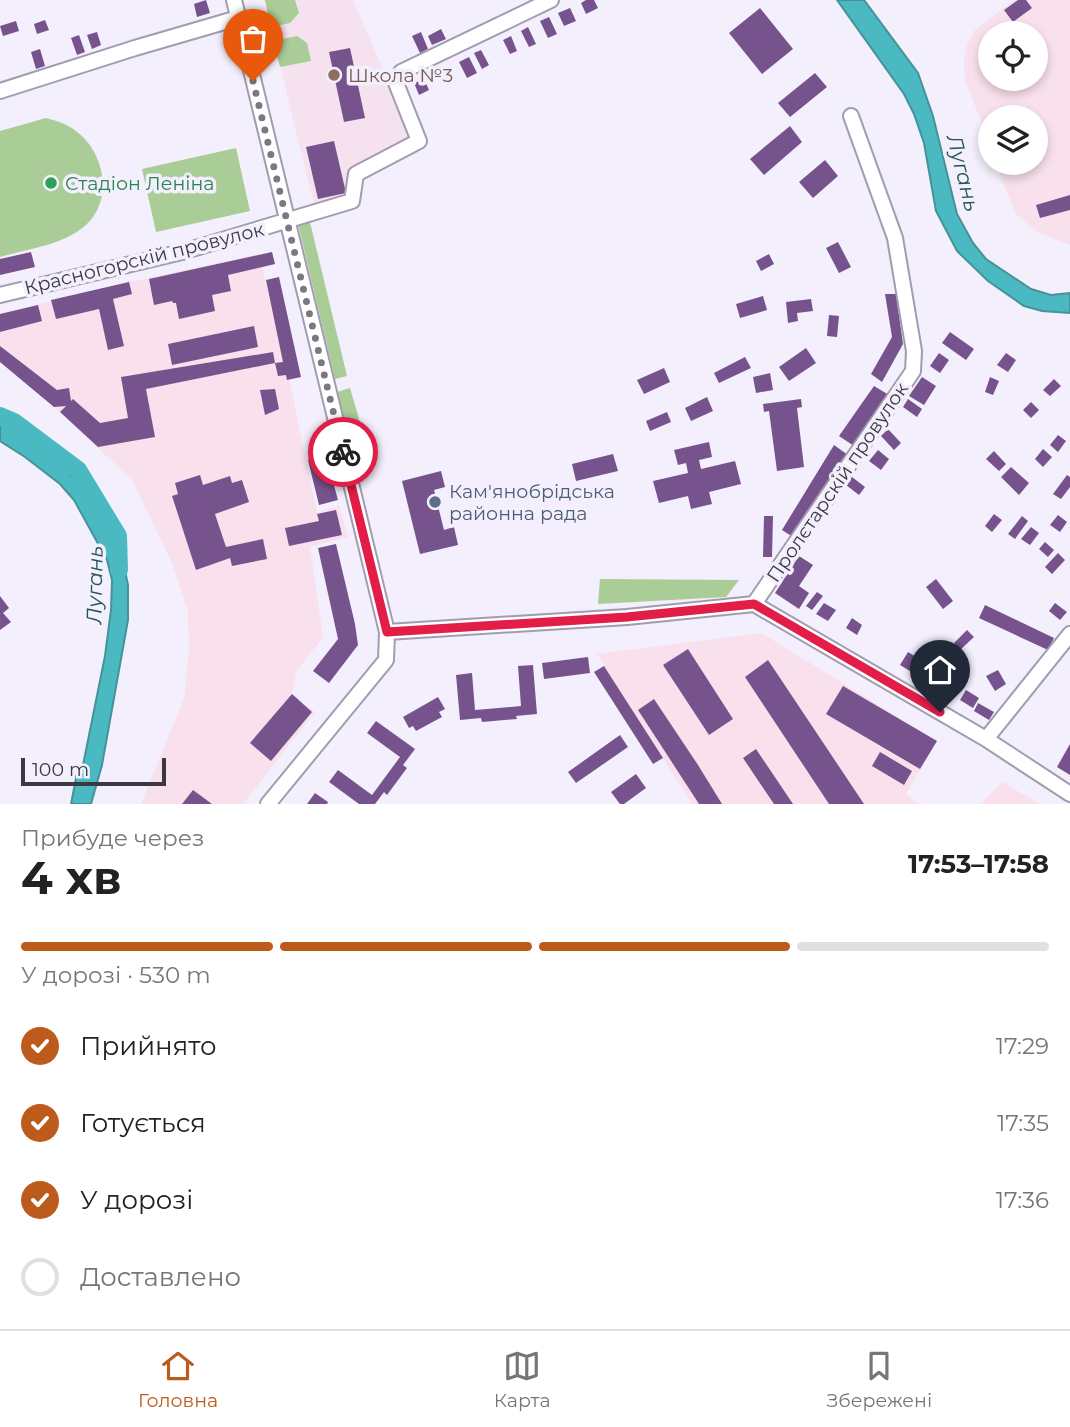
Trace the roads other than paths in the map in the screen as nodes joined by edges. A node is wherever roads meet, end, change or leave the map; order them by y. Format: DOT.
graph roads {
  1 [pos="234,0"];
  2 [pos="551,0"];
  3 [pos="238,18"];
  4 [pos="0,91"];
  5 [pos="851,116"];
  6 [pos="287,221"];
  7 [pos="0,295"];
  8 [pos="754,604"];
  9 [pos="387,632"];
  10 [pos="1070,634"];
  11 [pos="986,739"];
  12 [pos="1066,792"];
  13 [pos="268,804"];
  1 -- 3 [label="street"];
  2 -- 6 [label="street, Красногорскій провулок"];
  3 -- 4 [label="street"];
  3 -- 6 [label="street"];
  5 -- 8 [label="street, Пролєтарскій провулок"];
  6 -- 7 [label="street, Красногорскій провулок"];
  6 -- 9 [label="street"];
  8 -- 9 [label="street"];
  8 -- 11 [label="street"];
  9 -- 13 [label="street"];
  10 -- 11 [label="street"];
  11 -- 12 [label="street"];
}
